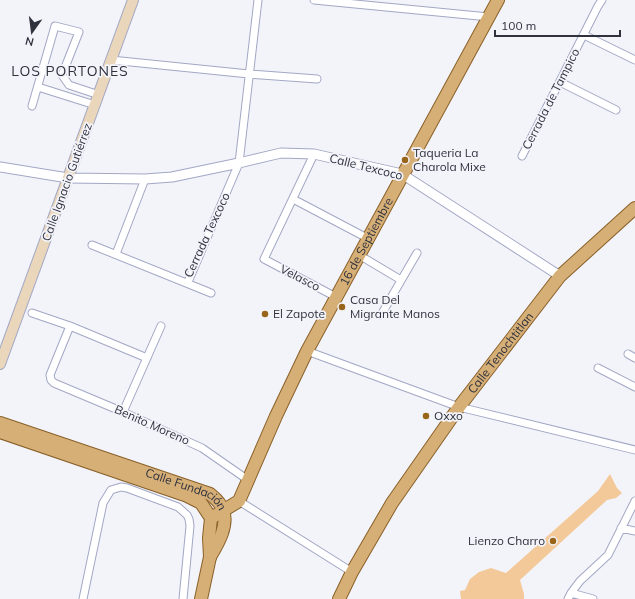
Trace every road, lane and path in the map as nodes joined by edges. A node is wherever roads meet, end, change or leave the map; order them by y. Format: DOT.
graph roads {
  1 [pos="133,0"];
  2 [pos="258,0"];
  3 [pos="314,0"];
  4 [pos="498,0"];
  5 [pos="602,0"];
  6 [pos="327,1"];
  7 [pos="489,17"];
  8 [pos="584,35"];
  9 [pos="111,60"];
  10 [pos="635,60"];
  11 [pos="249,74"];
  12 [pos="317,79"];
  13 [pos="560,82"];
  14 [pos="38,87"];
  15 [pos="98,95"];
  16 [pos="95,105"];
  17 [pos="32,106"];
  18 [pos="616,110"];
  19 [pos="314,154"];
  20 [pos="522,156"];
  21 [pos="239,164"];
  22 [pos="0,167"];
  23 [pos="402,174"];
  24 [pos="68,178"];
  25 [pos="145,179"];
  26 [pos="293,199"];
  27 [pos="635,208"];
  28 [pos="369,239"];
  29 [pos="92,245"];
  30 [pos="417,253"];
  31 [pos="116,254"];
  32 [pos="359,255"];
  33 [pos="560,276"];
  34 [pos="401,280"];
  35 [pos="188,282"];
  36 [pos="211,293"];
  37 [pos="336,297"];
  38 [pos="32,313"];
  39 [pos="381,314"];
  40 [pos="70,326"];
  41 [pos="161,326"];
  42 [pos="307,351"];
  43 [pos="628,354"];
  44 [pos="147,358"];
  45 [pos="635,358"];
  46 [pos="0,364"];
  47 [pos="598,368"];
  48 [pos="635,387"];
  49 [pos="459,407"];
  50 [pos="123,412"];
  51 [pos="0,423"];
  52 [pos="0,428"];
  53 [pos="0,432"];
  54 [pos="50,439"];
  55 [pos="635,450"];
  56 [pos="248,480"];
  57 [pos="239,501"];
  58 [pos="635,501"];
  59 [pos="224,511"];
  60 [pos="211,518"];
  61 [pos="621,528"];
  62 [pos="635,531"];
  63 [pos="210,557"];
  64 [pos="352,572"];
  65 [pos="569,596"];
  66 [pos="83,599"];
  67 [pos="183,599"];
  68 [pos="201,599"];
  69 [pos="339,599"];
  70 [pos="593,599"];
  1 -- 9 [label="main road, Calle Ignacio Gutiérrez"];
  2 -- 11 [label="street, Cerrada Texcoco"];
  3 -- 6 [label="street"];
  4 -- 7 [label="main road, 16 de Septiembre"];
  5 -- 8 [label="street, Cerrada de Tampico"];
  6 -- 7 [label="street"];
  7 -- 23 [label="main road, 16 de Septiembre"];
  8 -- 10 [label="street"];
  8 -- 13 [label="street, Cerrada de Tampico"];
  9 -- 11 [label="street"];
  9 -- 15 [label="main road, Calle Ignacio Gutiérrez"];
  11 -- 12 [label="street"];
  11 -- 21 [label="street, Cerrada Texcoco"];
  13 -- 18 [label="street"];
  13 -- 20 [label="street, Cerrada de Tampico"];
  14 -- 15 [label="street"];
  14 -- 16 [label="street"];
  14 -- 17 [label="street"];
  15 -- 16 [label="main road, Calle Ignacio Gutiérrez"];
  16 -- 24 [label="main road, Calle Ignacio Gutiérrez"];
  19 -- 21 [label="street, Calle Texcoco"];
  19 -- 23 [label="street, Calle Texcoco"];
  19 -- 26 [label="street"];
  21 -- 25 [label="street, Calle Texcoco"];
  21 -- 35 [label="street, Cerrada Texcoco"];
  22 -- 24 [label="street, Calle Texcoco"];
  23 -- 28 [label="main road, 16 de Septiembre"];
  23 -- 33 [label="street, Calle Texcoco"];
  24 -- 25 [label="street, Calle Texcoco"];
  24 -- 46 [label="main road, Calle Ignacio Gutiérrez"];
  25 -- 31 [label="street"];
  26 -- 28 [label="street"];
  26 -- 37 [label="street, Velasco"];
  27 -- 33 [label="main road, Calle Tenochtitlan"];
  28 -- 32 [label="main road, 16 de Septiembre"];
  29 -- 31 [label="street, Cerrada Texcoco"];
  30 -- 34 [label="street"];
  31 -- 35 [label="street, Cerrada Texcoco"];
  32 -- 34 [label="street"];
  32 -- 37 [label="main road, 16 de Septiembre"];
  33 -- 49 [label="main road, Calle Tenochtitlan"];
  34 -- 39 [label="street"];
  35 -- 36 [label="street"];
  37 -- 42 [label="main road, 16 de Septiembre"];
  38 -- 40 [label="street"];
  40 -- 44 [label="street"];
  40 -- 50 [label="street, Benito Moreno"];
  41 -- 44 [label="street"];
  42 -- 49 [label="street"];
  42 -- 56 [label="main road, 16 de Septiembre"];
  43 -- 45 [label="street"];
  44 -- 50 [label="street"];
  47 -- 48 [label="street"];
  49 -- 55 [label="street"];
  49 -- 64 [label="main road, Calle Tenochtitlan"];
  50 -- 56 [label="street, Benito Moreno"];
  51 -- 54 [label="main road, Calle Fundación"];
  52 -- 54 [label="street"];
  53 -- 60 [label="main road, Calle Fundación"];
  54 -- 59 [label="main road, Calle Fundación"];
  56 -- 57 [label="main road, 16 de Septiembre"];
  57 -- 59 [label="main road"];
  57 -- 64 [label="street, Calle Fundación"];
  58 -- 61 [label="street"];
  59 -- 60 [label="main road"];
  59 -- 63 [label="main road, Calle Fundación"];
  60 -- 63 [label="main road, Calle Fundación"];
  61 -- 62 [label="street"];
  61 -- 65 [label="street"];
  63 -- 68 [label="main road"];
  64 -- 69 [label="main road, Calle Tenochtitlan"];
  65 -- 70 [label="street"];
  66 -- 67 [label="street"];
}
